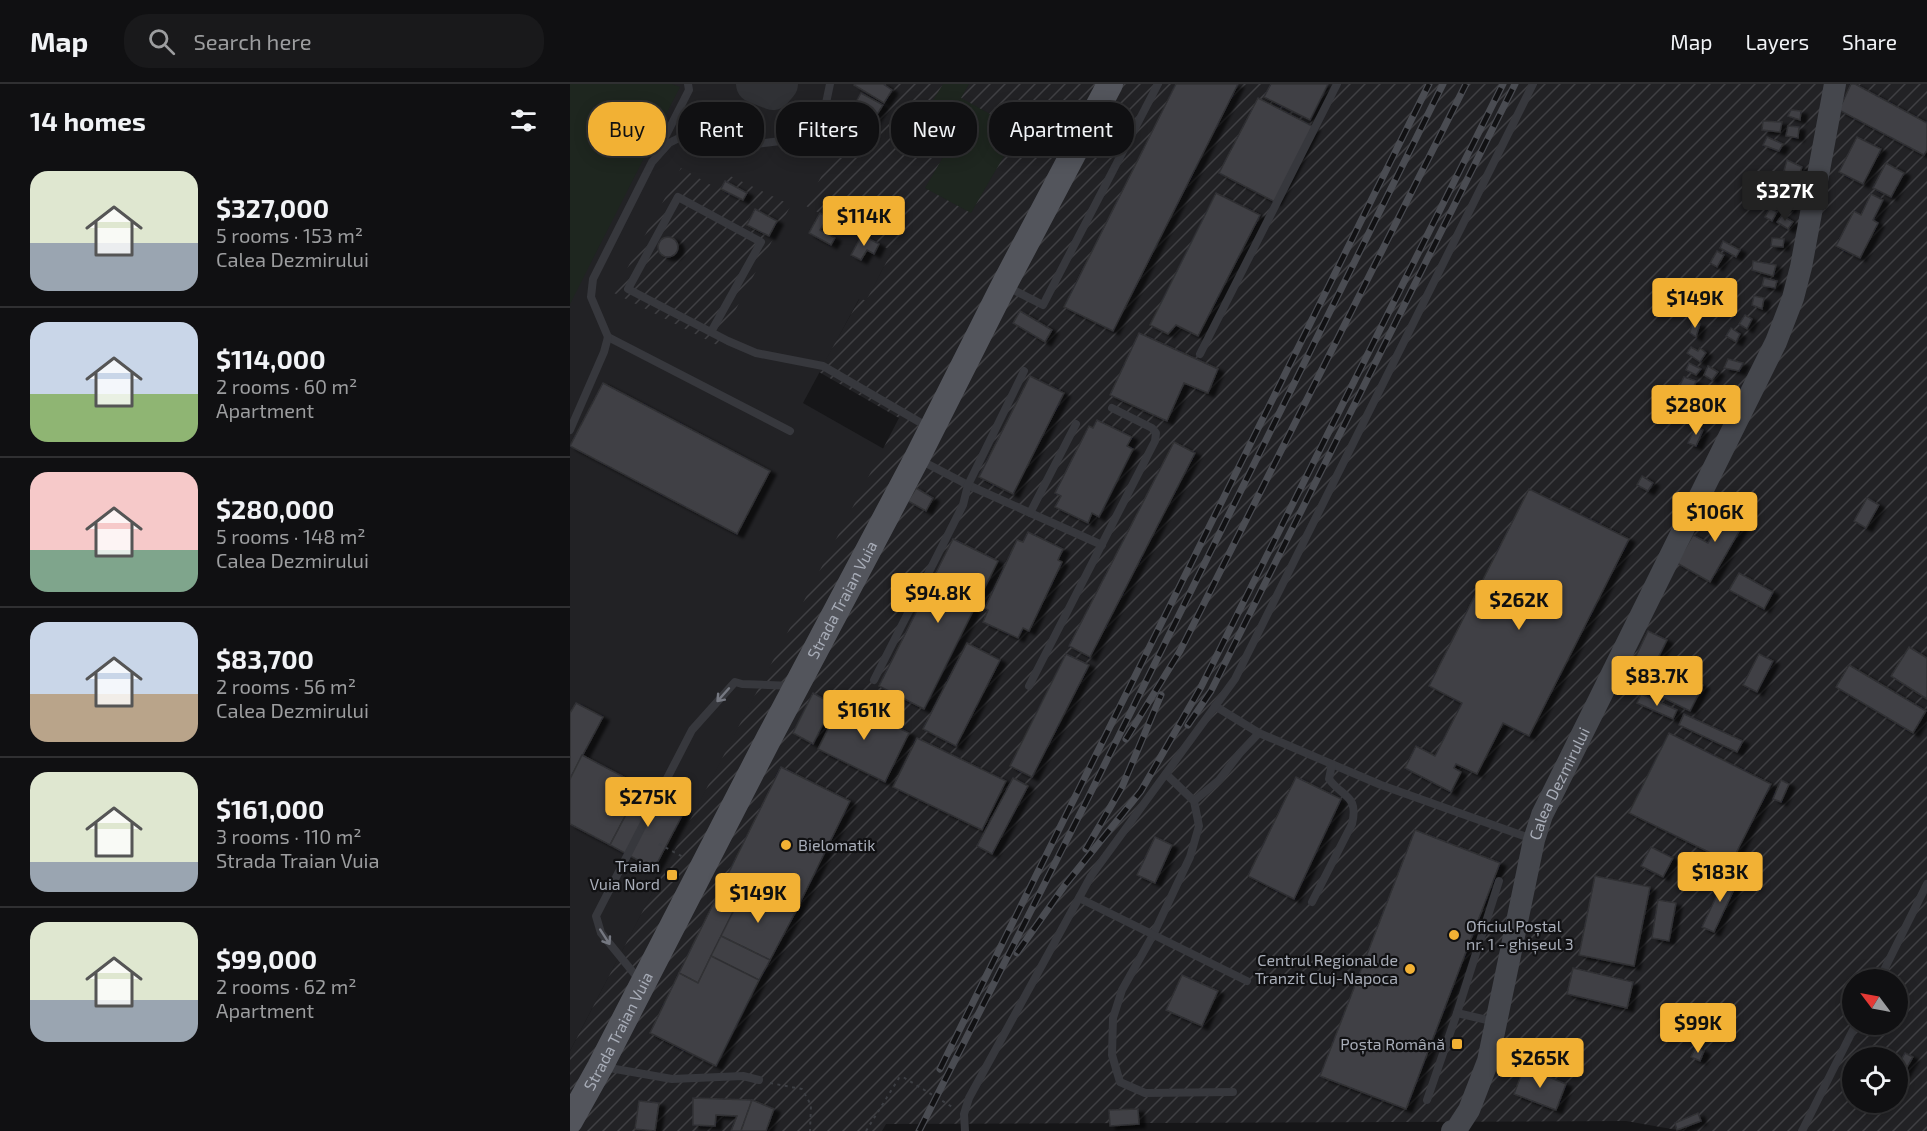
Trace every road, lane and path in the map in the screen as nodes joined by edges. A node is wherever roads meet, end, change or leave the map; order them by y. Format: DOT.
graph roads {
  1 [pos="687,84"];
  2 [pos="830,84"];
  3 [pos="1110,84"];
  4 [pos="1158,84"];
  5 [pos="1337,84"];
  6 [pos="1533,84"];
  7 [pos="1835,84"];
  8 [pos="652,162"];
  9 [pos="1004,285"];
  10 [pos="711,332"];
  11 [pos="608,337"];
  12 [pos="1200,354"];
  13 [pos="1024,371"];
  14 [pos="1112,408"];
  15 [pos="1076,424"];
  16 [pos="932,429"];
  17 [pos="570,430"];
  18 [pos="790,431"];
  19 [pos="917,458"];
  20 [pos="968,486"];
  21 [pos="1030,513"];
  22 [pos="1102,545"];
  23 [pos="874,680"];
  24 [pos="797,686"];
  25 [pos="1029,686"];
  26 [pos="1215,706"];
  27 [pos="1259,733"];
  28 [pos="1332,764"];
  29 [pos="1166,774"];
  30 [pos="1194,801"];
  31 [pos="1534,840"];
  32 [pos="659,844"];
  33 [pos="688,860"];
  34 [pos="1499,880"];
  35 [pos="1927,884"];
  36 [pos="1079,898"];
  37 [pos="1311,902"];
  38 [pos="1153,935"];
  39 [pos="1884,969"];
  40 [pos="1247,981"];
  41 [pos="643,984"];
  42 [pos="1457,1013"];
  43 [pos="1496,1022"];
  44 [pos="1850,1035"];
  45 [pos="600,1066"];
  46 [pos="759,1080"];
  47 [pos="1233,1092"];
  48 [pos="1427,1100"];
  49 [pos="964,1114"];
  50 [pos="571,1120"];
  51 [pos="1454,1130"];
  52 [pos="810,1131"];
  53 [pos="866,1131"];
  54 [pos="966,1131"];
  55 [pos="1802,1131"];
  1 -- 8 [label="lane"];
  2 -- 8 [label="lane"];
  3 -- 9 [label="main road, Strada Traian Vuia"];
  4 -- 9 [label="lane"];
  5 -- 12 [label="lane"];
  6 -- 26 [label="lane"];
  7 -- 31 [label="main road, Calea Dezmirului"];
  8 -- 11 [label="lane"];
  9 -- 16 [label="main road, Strada Traian Vuia"];
  10 -- 10 [label="lane"];
  10 -- 16 [label="lane"];
  11 -- 17 [label="lane"];
  11 -- 18 [label="lane"];
  13 -- 20 [label="lane"];
  14 -- 22 [label="lane"];
  15 -- 21 [label="lane"];
  16 -- 19 [label="main road, Strada Traian Vuia"];
  19 -- 20 [label="lane"];
  19 -- 24 [label="main road, Strada Traian Vuia"];
  20 -- 21 [label="lane"];
  20 -- 23 [label="lane"];
  21 -- 22 [label="lane"];
  22 -- 25 [label="lane"];
  24 -- 41 [label="main road, Strada Traian Vuia"];
  24 -- 41 [label="lane, one-way"];
  26 -- 27 [label="lane"];
  26 -- 29 [label="lane"];
  27 -- 28 [label="lane"];
  27 -- 30 [label="lane"];
  28 -- 31 [label="lane"];
  28 -- 37 [label="lane"];
  29 -- 30 [label="lane"];
  29 -- 36 [label="lane"];
  30 -- 38 [label="lane"];
  31 -- 43 [label="main road, Calea Dezmirului"];
  32 -- 33 [label="path"];
  34 -- 42 [label="lane"];
  35 -- 39 [label="lane"];
  36 -- 38 [label="lane"];
  36 -- 49 [label="lane"];
  38 -- 40 [label="lane"];
  38 -- 47 [label="lane"];
  41 -- 45 [label="main road, Strada Traian Vuia"];
  42 -- 43 [label="lane"];
  42 -- 48 [label="lane"];
  43 -- 51 [label="main road, Calea Dezmirului"];
  44 -- 55 [label="lane"];
  45 -- 46 [label="lane"];
  45 -- 50 [label="main road, Strada Traian Vuia"];
  46 -- 52 [label="path"];
  49 -- 53 [label="path"];
  49 -- 54 [label="lane"];
}
